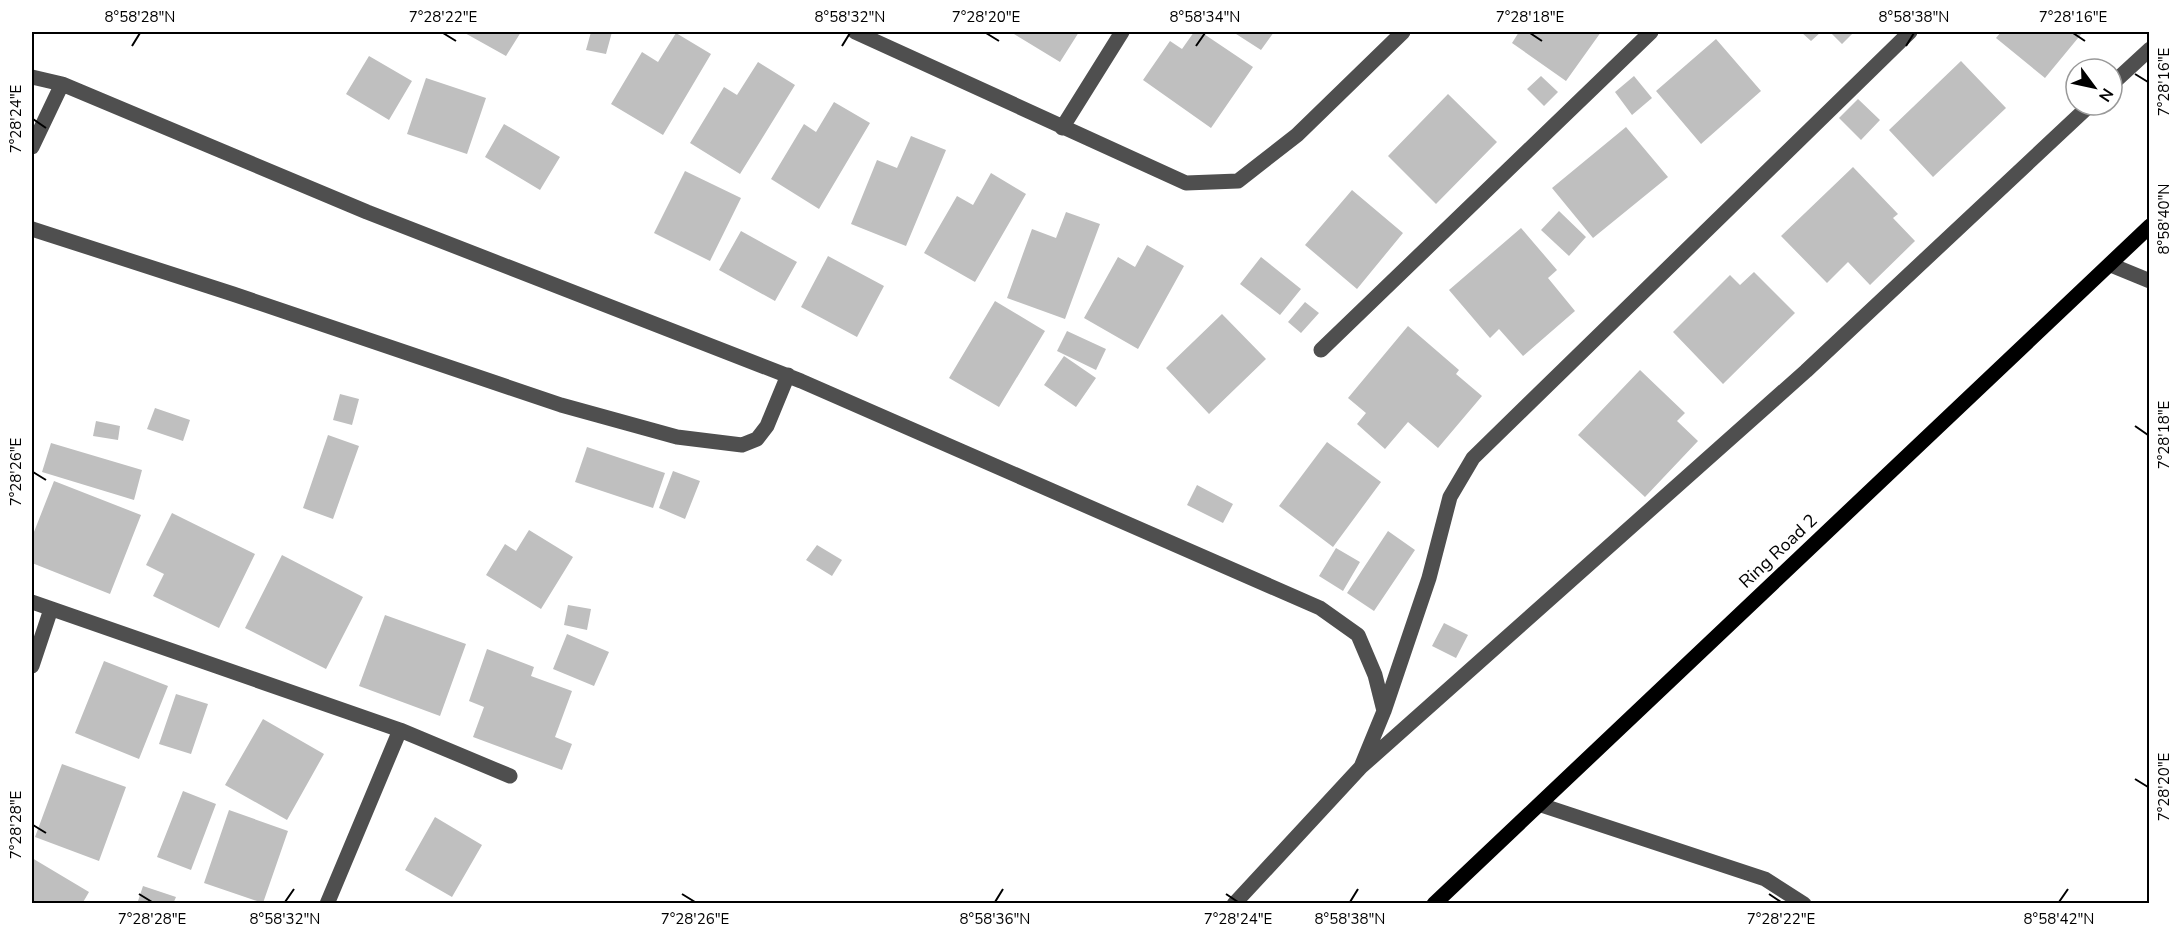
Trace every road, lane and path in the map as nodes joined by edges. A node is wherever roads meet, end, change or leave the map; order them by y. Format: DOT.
graph roads {
  1 [pos="855,32"];
  2 [pos="1122,32"];
  3 [pos="1403,32"];
  4 [pos="1651,32"];
  5 [pos="1910,32"];
  6 [pos="2150,49"];
  7 [pos="2124,73"];
  8 [pos="32,77"];
  9 [pos="62,84"];
  10 [pos="2077,117"];
  11 [pos="1062,128"];
  12 [pos="32,147"];
  13 [pos="2150,226"];
  14 [pos="32,229"];
  15 [pos="2111,265"];
  16 [pos="2150,281"];
  17 [pos="1321,350"];
  18 [pos="788,375"];
  19 [pos="32,602"];
  20 [pos="51,609"];
  21 [pos="32,666"];
  22 [pos="1384,711"];
  23 [pos="400,730"];
  24 [pos="1360,767"];
  25 [pos="510,776"];
  26 [pos="1540,805"];
  27 [pos="327,903"];
  28 [pos="1234,903"];
  29 [pos="1434,903"];
  30 [pos="1804,903"];
  1 -- 11 [label="street"];
  2 -- 11 [label="street"];
  3 -- 11 [label="street"];
  4 -- 17 [label="street"];
  5 -- 22 [label="street"];
  6 -- 7 [label="street"];
  8 -- 9 [label="street"];
  9 -- 12 [label="street"];
  9 -- 18 [label="street"];
  10 -- 24 [label="street"];
  13 -- 15 [label="main road, Ring Road 2"];
  14 -- 18 [label="street"];
  15 -- 16 [label="street"];
  15 -- 26 [label="main road, Ring Road 2"];
  18 -- 22 [label="street"];
  19 -- 20 [label="street"];
  20 -- 21 [label="street"];
  20 -- 23 [label="street"];
  22 -- 24 [label="street"];
  23 -- 25 [label="street"];
  23 -- 27 [label="street"];
  24 -- 28 [label="street"];
  26 -- 29 [label="main road, Ring Road 2"];
  26 -- 30 [label="street"];
}
